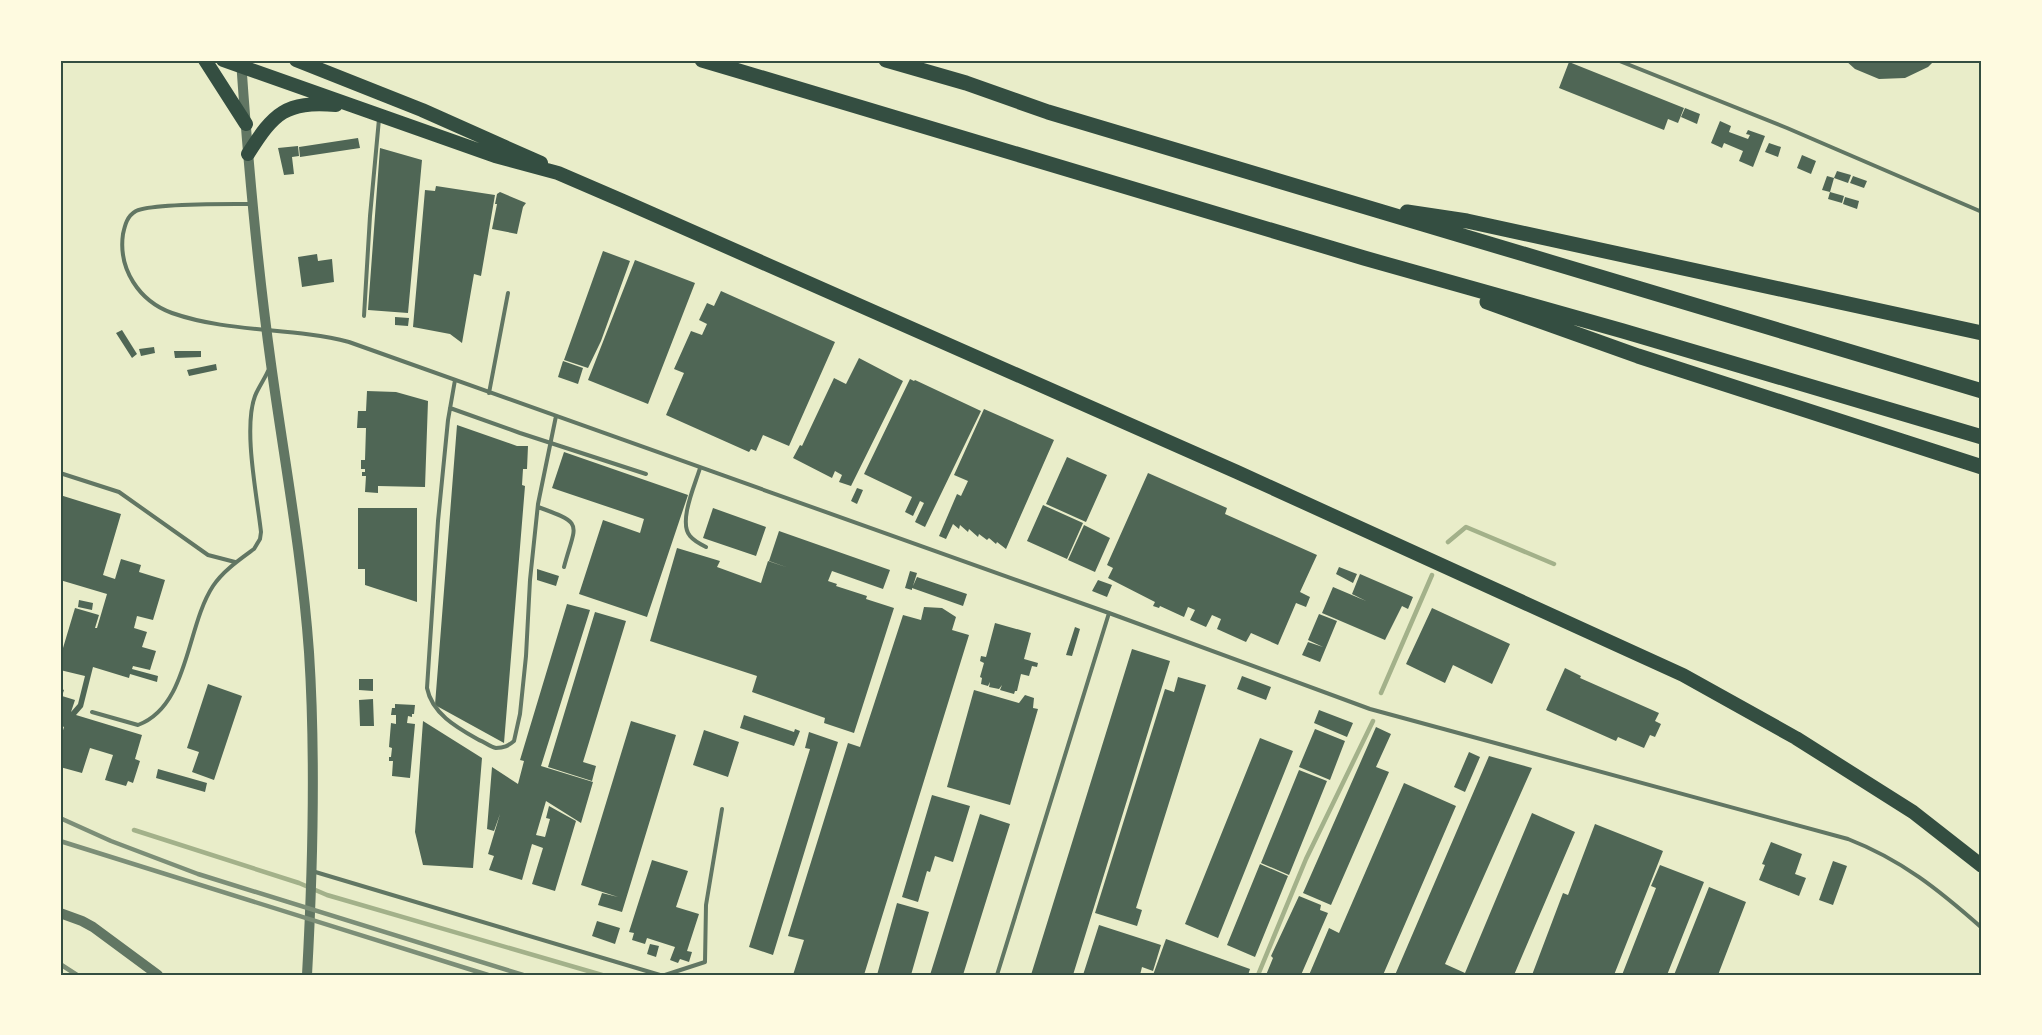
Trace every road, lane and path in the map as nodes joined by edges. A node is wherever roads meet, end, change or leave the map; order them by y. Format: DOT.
graph roads {
  1 [pos="205,60"];
  2 [pos="223,60"];
  3 [pos="296,60"];
  4 [pos="702,60"];
  5 [pos="886,60"];
  6 [pos="1617,60"];
  7 [pos="241,63"];
  8 [pos="356,106"];
  9 [pos="379,115"];
  10 [pos="246,124"];
  11 [pos="248,154"];
  12 [pos="558,173"];
  13 [pos="252,203"];
  14 [pos="1353,204"];
  15 [pos="1982,212"];
  16 [pos="1364,258"];
  17 [pos="508,293"];
  18 [pos="364,316"];
  19 [pos="267,332"];
  20 [pos="1982,333"];
  21 [pos="272,366"];
  22 [pos="455,380"];
  23 [pos="1982,391"];
  24 [pos="489,393"];
  25 [pos="450,408"];
  26 [pos="556,416"];
  27 [pos="1982,437"];
  28 [pos="550,443"];
  29 [pos="1982,467"];
  30 [pos="700,468"];
  31 [pos="60,473"];
  32 [pos="646,474"];
  33 [pos="538,507"];
  34 [pos="705,547"];
  35 [pos="236,562"];
  36 [pos="564,567"];
  37 [pos="1109,614"];
  38 [pos="92,712"];
  39 [pos="722,809"];
  40 [pos="1982,866"];
  41 [pos="312,871"];
  42 [pos="60,913"];
  43 [pos="1982,928"];
  44 [pos="158,975"];
  45 [pos="307,975"];
  46 [pos="660,975"];
  47 [pos="665,975"];
  48 [pos="998,975"];
  1 -- 10 [label="main road"];
  2 -- 7 [label="main road"];
  3 -- 12 [label="main road"];
  4 -- 16 [label="highway"];
  5 -- 14 [label="highway"];
  6 -- 15 [label="lane"];
  7 -- 8 [label="main road"];
  7 -- 10 [label="street"];
  8 -- 9 [label="main road"];
  8 -- 11 [label="main road"];
  9 -- 12 [label="main road"];
  9 -- 18 [label="lane"];
  10 -- 11 [label="street"];
  11 -- 13 [label="street"];
  12 -- 40 [label="main road"];
  13 -- 19 [label="street"];
  13 -- 19 [label="lane"];
  14 -- 20 [label="highway"];
  14 -- 23 [label="highway"];
  16 -- 27 [label="highway"];
  16 -- 29 [label="highway"];
  17 -- 24 [label="lane"];
  19 -- 21 [label="street"];
  19 -- 22 [label="lane"];
  21 -- 35 [label="lane"];
  21 -- 41 [label="street"];
  22 -- 24 [label="lane"];
  22 -- 25 [label="lane"];
  24 -- 26 [label="lane"];
  25 -- 28 [label="lane"];
  25 -- 33 [label="lane"];
  26 -- 28 [label="lane"];
  26 -- 30 [label="lane"];
  28 -- 32 [label="lane"];
  28 -- 33 [label="lane"];
  30 -- 34 [label="lane"];
  30 -- 37 [label="lane"];
  31 -- 35 [label="lane"];
  33 -- 36 [label="lane"];
  35 -- 38 [label="lane"];
  37 -- 43 [label="lane"];
  37 -- 48 [label="lane"];
  39 -- 47 [label="lane"];
  41 -- 45 [label="street"];
  41 -- 46 [label="lane"];
  42 -- 44 [label="street"];
}
